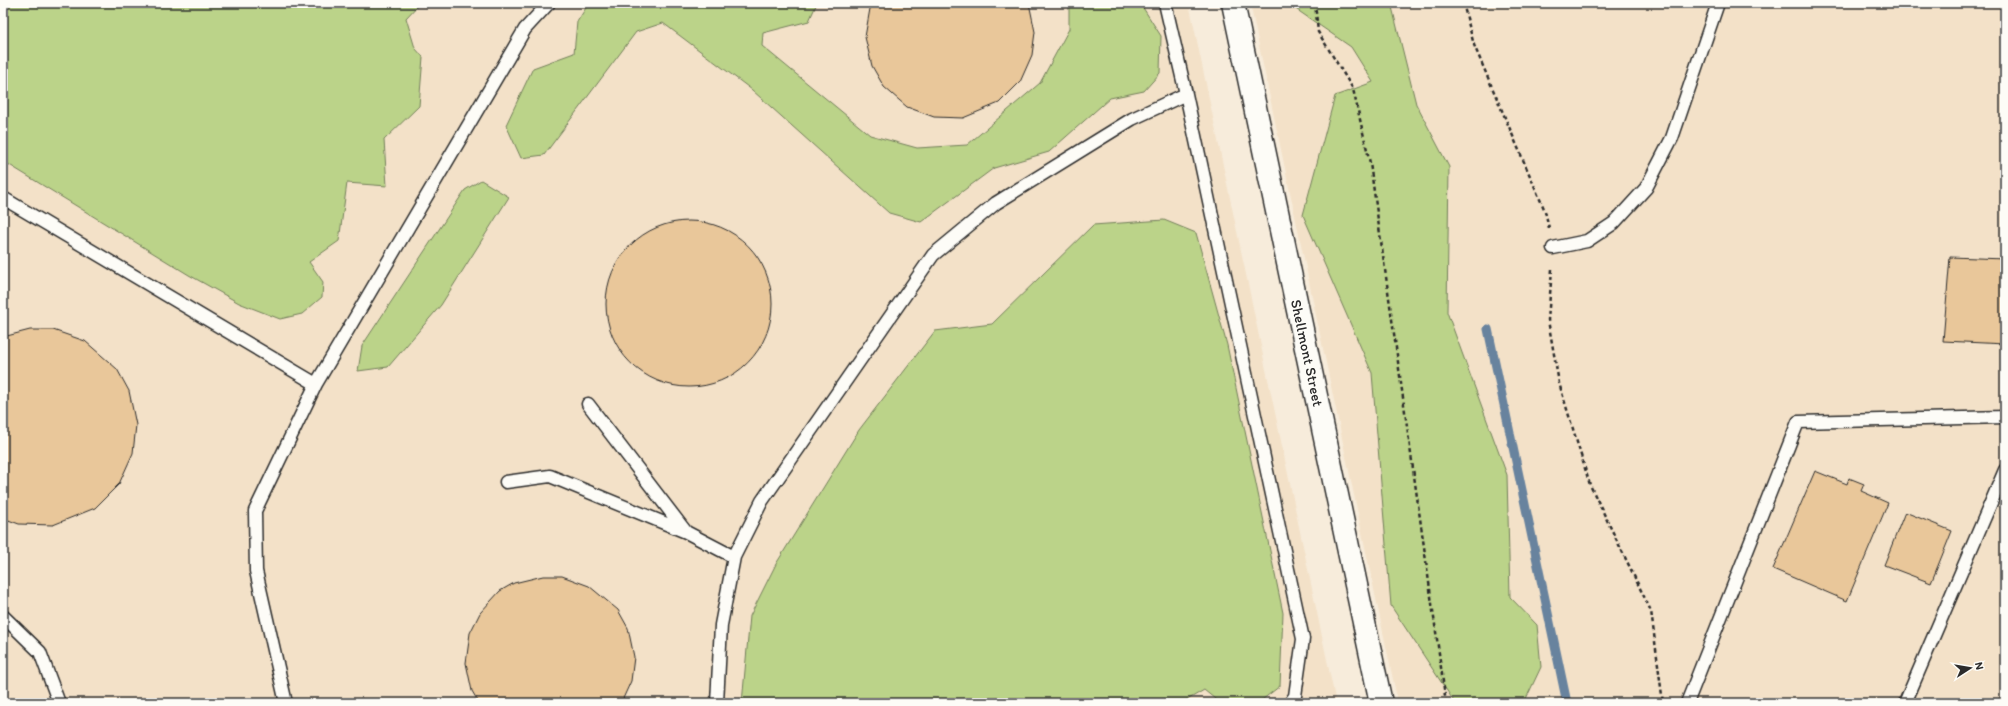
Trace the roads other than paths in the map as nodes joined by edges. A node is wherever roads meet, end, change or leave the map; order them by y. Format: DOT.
graph roads {
  1 [pos="550,3"];
  2 [pos="1233,3"];
  3 [pos="1718,3"];
  4 [pos="1164,5"];
  5 [pos="1186,94"];
  6 [pos="3,198"];
  7 [pos="1553,248"];
  8 [pos="316,384"];
  9 [pos="588,404"];
  10 [pos="2005,417"];
  11 [pos="2005,470"];
  12 [pos="506,482"];
  13 [pos="686,532"];
  14 [pos="734,557"];
  15 [pos="3,616"];
  16 [pos="59,703"];
  17 [pos="286,703"];
  18 [pos="716,703"];
  19 [pos="1290,703"];
  20 [pos="1381,703"];
  21 [pos="1686,703"];
  22 [pos="1905,703"];
  1 -- 8 [label="lane"];
  2 -- 20 [label="street, Shellmont Street"];
  3 -- 7 [label="lane"];
  4 -- 5 [label="lane"];
  5 -- 14 [label="lane"];
  5 -- 19 [label="lane"];
  6 -- 8 [label="lane"];
  8 -- 17 [label="lane"];
  9 -- 13 [label="lane"];
  10 -- 21 [label="lane"];
  11 -- 22 [label="lane"];
  12 -- 13 [label="lane"];
  13 -- 14 [label="lane"];
  14 -- 18 [label="lane"];
  15 -- 16 [label="lane"];
}
